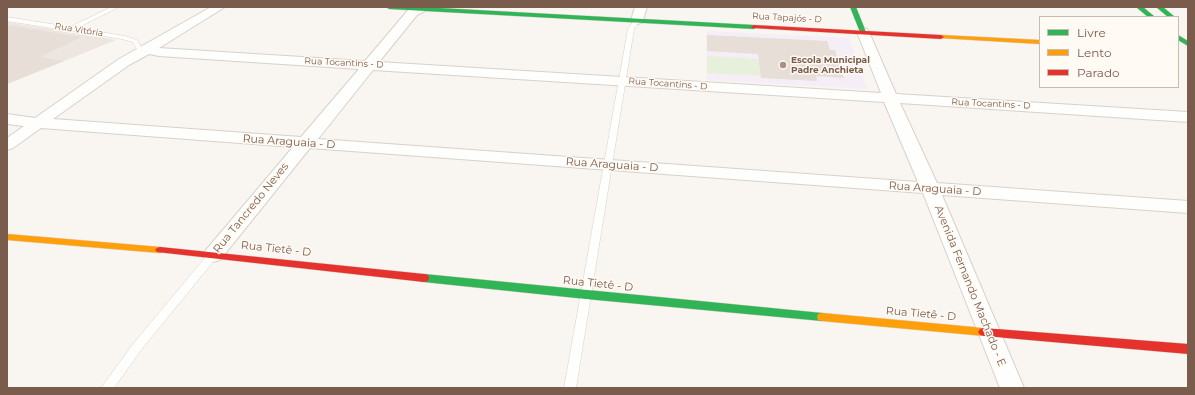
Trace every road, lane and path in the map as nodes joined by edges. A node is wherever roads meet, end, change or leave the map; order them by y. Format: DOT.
graph roads {
  1 [pos="116,7"];
  2 [pos="219,7"];
  3 [pos="389,7"];
  4 [pos="628,7"];
  5 [pos="641,7"];
  6 [pos="853,7"];
  7 [pos="1139,7"];
  8 [pos="1159,7"];
  9 [pos="416,9"];
  10 [pos="1151,16"];
  11 [pos="1171,16"];
  12 [pos="7,18"];
  13 [pos="631,23"];
  14 [pos="70,29"];
  15 [pos="863,32"];
  16 [pos="1179,38"];
  17 [pos="1039,42"];
  18 [pos="1188,44"];
  19 [pos="147,50"];
  20 [pos="370,65"];
  21 [pos="623,81"];
  22 [pos="890,98"];
  23 [pos="1188,117"];
  24 [pos="7,119"];
  25 [pos="37,123"];
  26 [pos="305,143"];
  27 [pos="7,145"];
  28 [pos="608,165"];
  29 [pos="930,188"];
  30 [pos="1188,207"];
  31 [pos="7,236"];
  32 [pos="213,255"];
  33 [pos="586,295"];
  34 [pos="990,333"];
  35 [pos="1188,349"];
  36 [pos="107,388"];
  37 [pos="570,388"];
  38 [pos="1012,388"];
  1 -- 14 [label="lane"];
  2 -- 19 [label="street"];
  3 -- 9 [label="street, Rua Tapajós - D"];
  4 -- 13 [label="street"];
  5 -- 13 [label="street"];
  6 -- 15 [label="street, Avenida Fernando Machado - E"];
  7 -- 10 [label="street"];
  8 -- 11 [label="street"];
  9 -- 13 [label="street, Rua Tapajós - D"];
  9 -- 20 [label="street, Rua Tancredo Neves"];
  12 -- 14 [label="lane, Rua Vitória"];
  13 -- 15 [label="street, Rua Tapajós - D"];
  13 -- 21 [label="lane"];
  14 -- 19 [label="lane, Rua Vitória"];
  15 -- 17 [label="street, Rua Tapajós - D"];
  15 -- 22 [label="street, Avenida Fernando Machado - E"];
  16 -- 18 [label="street"];
  19 -- 20 [label="street, Rua Tocantins - D"];
  19 -- 25 [label="street"];
  20 -- 21 [label="street, Rua Tocantins - D"];
  20 -- 26 [label="street, Rua Tancredo Neves"];
  21 -- 22 [label="street, Rua Tocantins - D"];
  21 -- 28 [label="lane"];
  22 -- 23 [label="street, Rua Tocantins - D"];
  22 -- 29 [label="street, Avenida Fernando Machado - E"];
  24 -- 25 [label="street, Rua Araguaia - D"];
  25 -- 26 [label="street, Rua Araguaia - D"];
  25 -- 27 [label="street"];
  26 -- 28 [label="street, Rua Araguaia - D"];
  26 -- 32 [label="street, Rua Tancredo Neves"];
  28 -- 29 [label="street, Rua Araguaia - D"];
  28 -- 33 [label="lane"];
  29 -- 30 [label="street, Rua Araguaia - D"];
  29 -- 34 [label="street, Avenida Fernando Machado - E"];
  31 -- 32 [label="street, Rua Tietê - D"];
  32 -- 33 [label="street, Rua Tietê - D"];
  32 -- 36 [label="lane, Rua Tancredo Neves"];
  33 -- 34 [label="street, Rua Tietê - D"];
  33 -- 37 [label="lane"];
  34 -- 35 [label="street, Rua Tietê - D"];
  34 -- 38 [label="street, Avenida Fernando Machado - E"];
}
